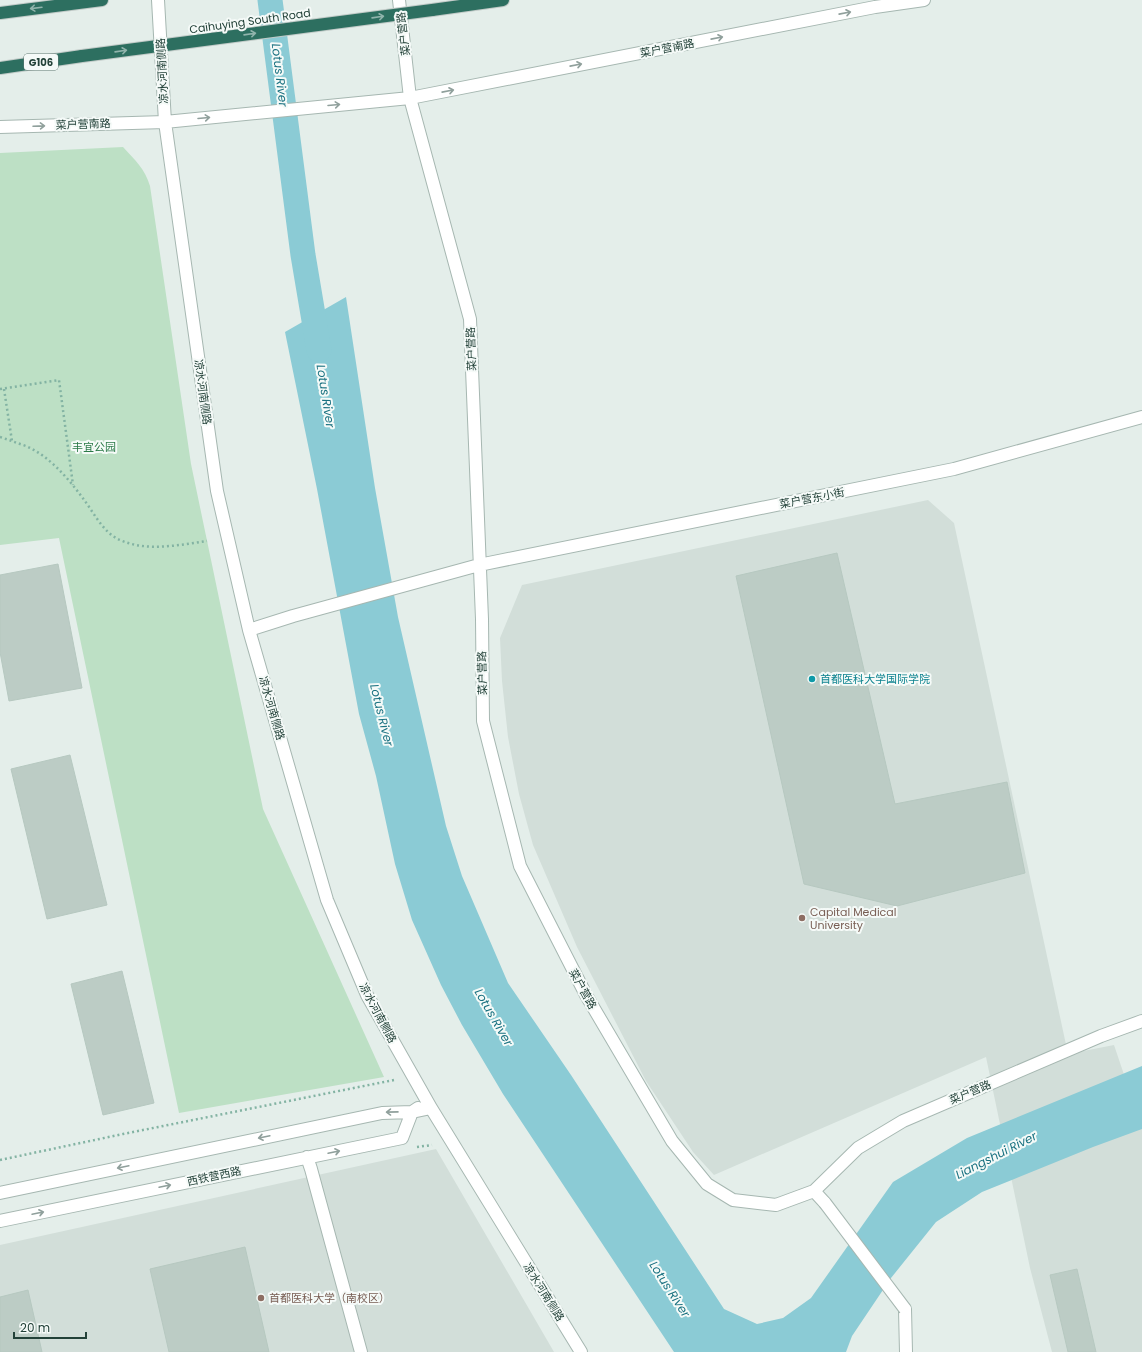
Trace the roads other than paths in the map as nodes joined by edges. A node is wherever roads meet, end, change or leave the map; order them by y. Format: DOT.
graph roads {
  1 [pos="102,0"];
  2 [pos="158,0"];
  3 [pos="399,0"];
  4 [pos="503,0"];
  5 [pos="924,0"];
  6 [pos="0,13"];
  7 [pos="0,68"];
  8 [pos="410,98"];
  9 [pos="165,122"];
  10 [pos="0,127"];
  11 [pos="1142,417"];
  12 [pos="478,565"];
  13 [pos="249,630"];
  14 [pos="1142,1021"];
  15 [pos="429,1105"];
  16 [pos="412,1112"];
  17 [pos="306,1157"];
  18 [pos="814,1191"];
  19 [pos="0,1193"];
  20 [pos="0,1221"];
  21 [pos="361,1352"];
  22 [pos="581,1352"];
  23 [pos="906,1352"];
  1 -- 6 [label="highway, one-way"];
  2 -- 9 [label="street, 凉水河南侧路"];
  3 -- 8 [label="street, 菜户营路"];
  7 -- 4 [label="highway, Caihuying South Road / G106, one-way, bridge"];
  8 -- 5 [label="street, 菜户营南路, one-way"];
  9 -- 8 [label="street, 菜户营南路, one-way"];
  8 -- 12 [label="street, 菜户营路"];
  10 -- 9 [label="street, 菜户营南路, one-way"];
  9 -- 13 [label="street, 凉水河南侧路"];
  11 -- 12 [label="street, 菜户营东小街"];
  12 -- 13 [label="street, 菜户营东小街"];
  12 -- 18 [label="street, 菜户营路"];
  13 -- 15 [label="street, 凉水河南侧路"];
  14 -- 18 [label="street, 菜户营路"];
  15 -- 16 [label="street"];
  15 -- 22 [label="street, 凉水河南侧路"];
  17 -- 16 [label="street, 西铁营西路, one-way"];
  16 -- 19 [label="street, one-way"];
  20 -- 17 [label="street, 西铁营西路, one-way"];
  17 -- 21 [label="street"];
  18 -- 23 [label="street, bridge"];
}
